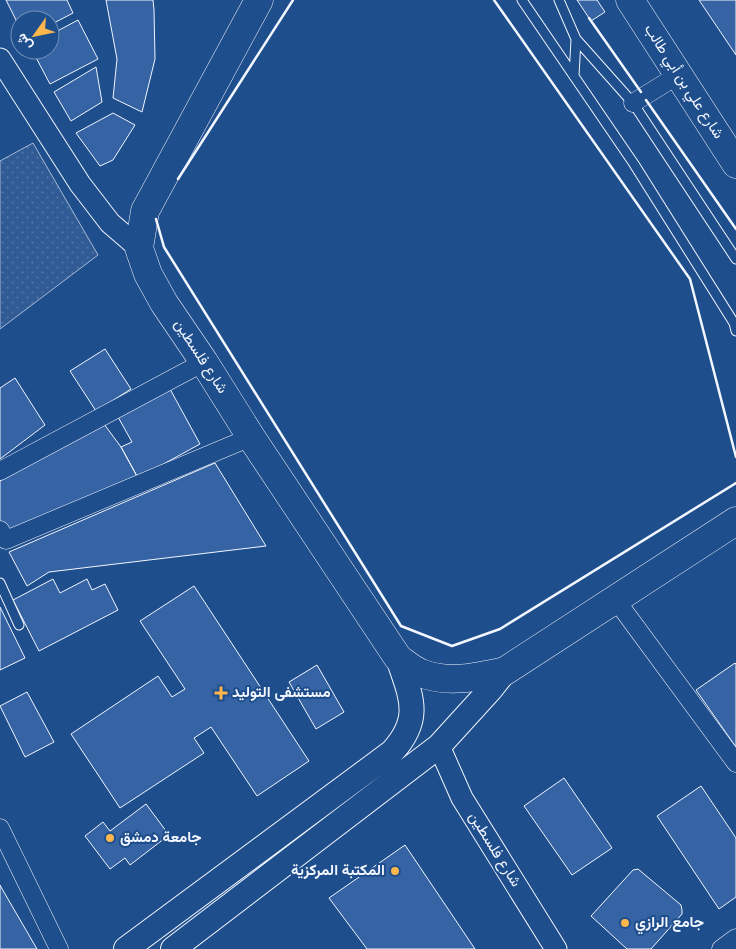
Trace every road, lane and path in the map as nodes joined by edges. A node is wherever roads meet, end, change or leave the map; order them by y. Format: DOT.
graph roads {
  1 [pos="259,0"];
  2 [pos="522,0"];
  3 [pos="559,0"];
  4 [pos="630,0"];
  5 [pos="576,39"];
  6 [pos="0,59"];
  7 [pos="678,75"];
  8 [pos="574,76"];
  9 [pos="633,103"];
  10 [pos="732,151"];
  11 [pos="139,248"];
  12 [pos="736,259"];
  13 [pos="736,331"];
  14 [pos="204,362"];
  15 [pos="250,437"];
  16 [pos="0,471"];
  17 [pos="736,522"];
  18 [pos="0,530"];
  19 [pos="0,583"];
  20 [pos="616,600"];
  21 [pos="19,625"];
  22 [pos="398,658"];
  23 [pos="505,671"];
  24 [pos="439,746"];
  25 [pos="736,763"];
  26 [pos="0,828"];
  27 [pos="736,938"];
  28 [pos="59,949"];
  29 [pos="126,949"];
  30 [pos="173,949"];
  31 [pos="556,949"];
  32 [pos="721,949"];
  1 -- 11 [label="highway"];
  2 -- 8 [label="lane"];
  3 -- 5 [label="lane"];
  4 -- 7 [label="highway, شارع علي بن أبي طالب"];
  5 -- 8 [label="lane"];
  5 -- 9 [label="lane"];
  6 -- 11 [label="street"];
  7 -- 9 [label="street"];
  7 -- 10 [label="highway, شارع علي بن أبي طالب"];
  8 -- 13 [label="lane"];
  9 -- 12 [label="lane"];
  11 -- 14 [label="highway, شارع فلسطين"];
  14 -- 15 [label="highway, شارع فلسطين"];
  14 -- 16 [label="street"];
  15 -- 18 [label="street"];
  15 -- 22 [label="highway, شارع فلسطين"];
  17 -- 20 [label="highway"];
  19 -- 21 [label="lane"];
  20 -- 23 [label="highway"];
  20 -- 25 [label="street"];
  22 -- 23 [label="highway"];
  22 -- 29 [label="main road"];
  23 -- 24 [label="main road"];
  24 -- 30 [label="main road"];
  24 -- 31 [label="street, شارع فلسطين"];
  26 -- 28 [label="street"];
  27 -- 32 [label="street"];
}
